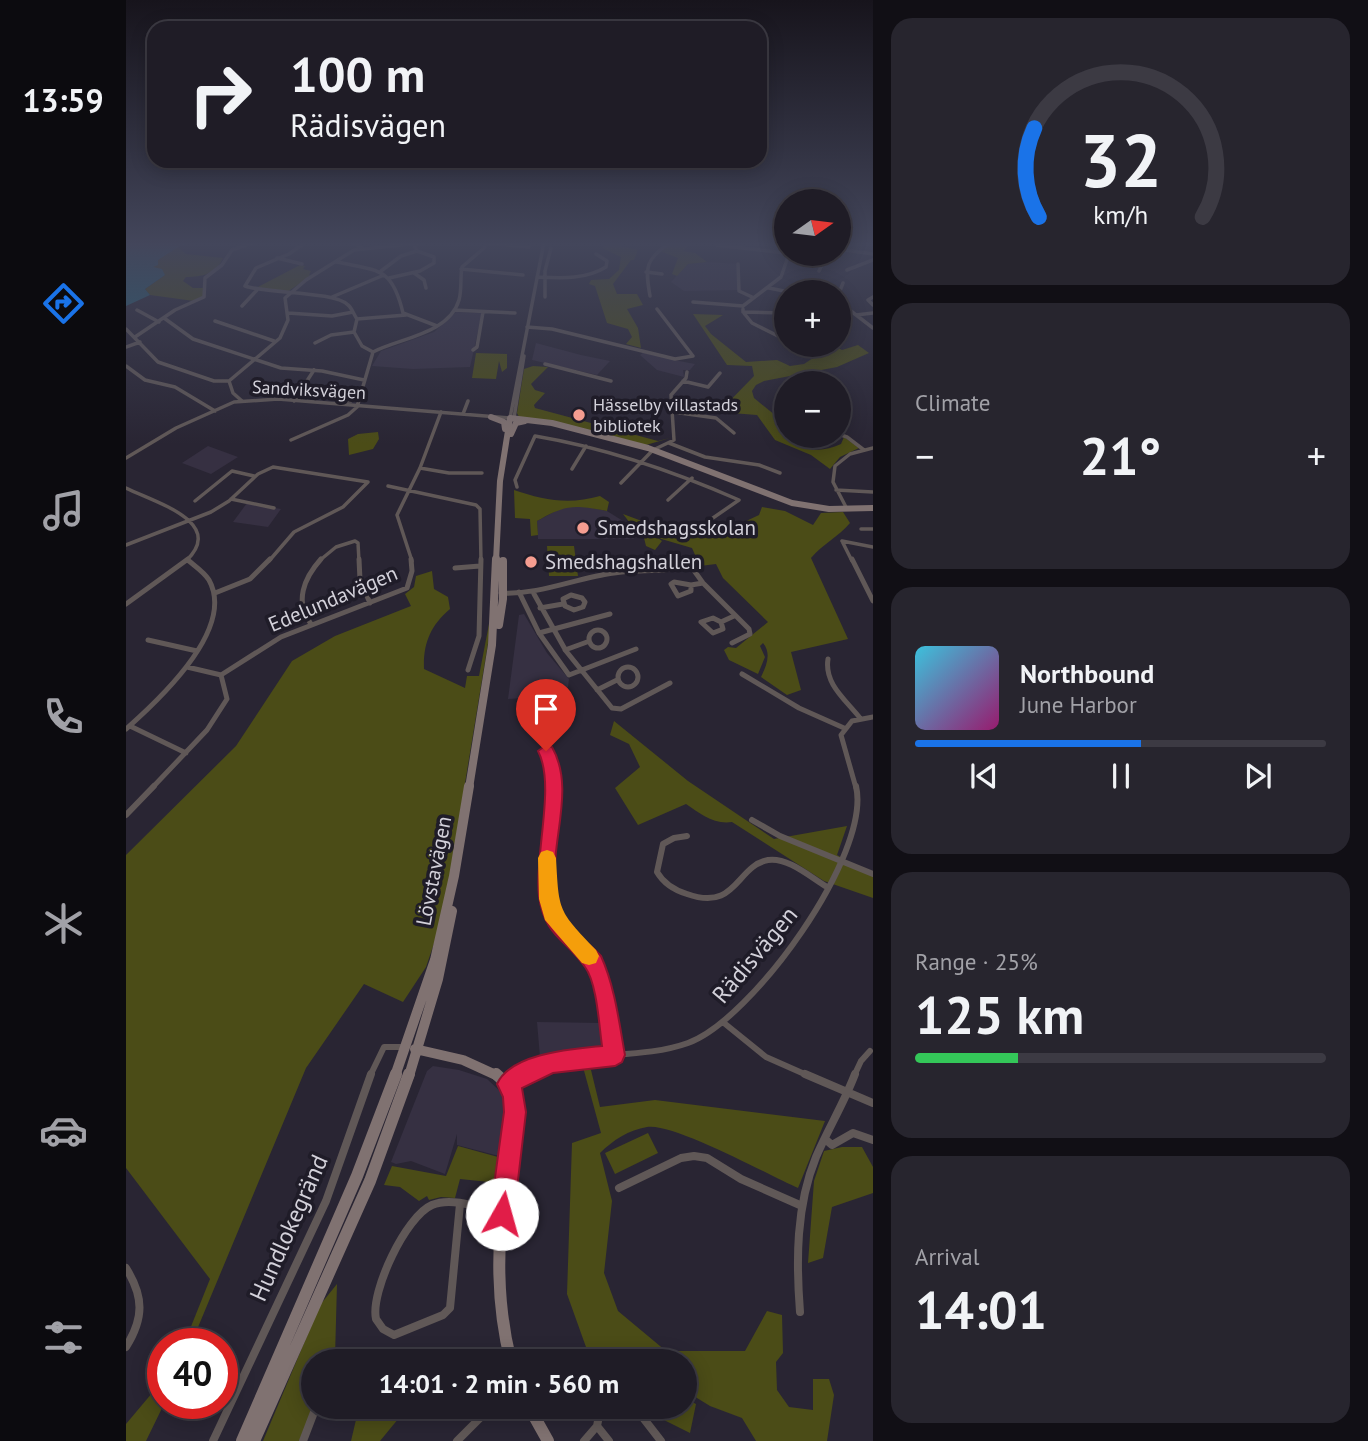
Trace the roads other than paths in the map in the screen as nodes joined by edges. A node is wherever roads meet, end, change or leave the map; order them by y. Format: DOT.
graph roads {
  1 [pos="182,309"];
  2 [pos="287,309"];
  3 [pos="351,309"];
  4 [pos="401,309"];
  5 [pos="531,309"];
  6 [pos="657,309"];
  7 [pos="136,310"];
  8 [pos="454,310"];
  9 [pos="851,310"];
  10 [pos="353,312"];
  11 [pos="484,312"];
  12 [pos="743,312"];
  13 [pos="288,313"];
  14 [pos="515,313"];
  15 [pos="774,313"];
  16 [pos="873,313"];
  17 [pos="856,315"];
  18 [pos="406,316"];
  19 [pos="164,318"];
  20 [pos="358,319"];
  21 [pos="159,321"];
  22 [pos="215,321"];
  23 [pos="437,326"];
  24 [pos="528,327"];
  25 [pos="873,328"];
  26 [pos="126,329"];
  27 [pos="354,332"];
  28 [pos="774,334"];
  29 [pos="135,338"];
  30 [pos="274,341"];
  31 [pos="140,342"];
  32 [pos="315,343"];
  33 [pos="126,347"];
  34 [pos="473,350"];
  35 [pos="373,352"];
  36 [pos="255,359"];
  37 [pos="522,363"];
  38 [pos="530,364"];
  39 [pos="542,364"];
  40 [pos="126,366"];
  41 [pos="314,370"];
  42 [pos="687,372"];
  43 [pos="720,373"];
  44 [pos="365,380"];
  45 [pos="229,381"];
  46 [pos="611,381"];
  47 [pos="683,381"];
  48 [pos="361,392"];
  49 [pos="261,395"];
  50 [pos="295,399"];
  51 [pos="242,401"];
  52 [pos="468,401"];
  53 [pos="357,407"];
  54 [pos="215,411"];
  55 [pos="441,412"];
  56 [pos="673,412"];
  57 [pos="463,414"];
  58 [pos="491,417"];
  59 [pos="512,419"];
  60 [pos="527,421"];
  61 [pos="546,422"];
  62 [pos="509,433"];
  63 [pos="734,433"];
  64 [pos="851,439"];
  65 [pos="291,440"];
  66 [pos="669,443"];
  67 [pos="586,446"];
  68 [pos="873,448"];
  69 [pos="653,450"];
  70 [pos="864,450"];
  71 [pos="126,458"];
  72 [pos="641,460"];
  73 [pos="420,468"];
  74 [pos="572,469"];
  75 [pos="482,473"];
  76 [pos="780,473"];
  77 [pos="254,477"];
  78 [pos="691,478"];
  79 [pos="621,483"];
  80 [pos="388,486"];
  81 [pos="517,487"];
  82 [pos="126,488"];
  83 [pos="408,490"];
  84 [pos="836,490"];
  85 [pos="873,492"];
  86 [pos="231,499"];
  87 [pos="668,500"];
  88 [pos="195,501"];
  89 [pos="274,508"];
  90 [pos="847,509"];
  91 [pos="873,509"];
  92 [pos="710,520"];
  93 [pos="192,521"];
  94 [pos="861,529"];
  95 [pos="873,529"];
  96 [pos="126,545"];
  97 [pos="873,547"];
  98 [pos="189,561"];
  99 [pos="480,566"];
  100 [pos="455,568"];
  101 [pos="703,583"];
  102 [pos="691,585"];
  103 [pos="501,591"];
  104 [pos="519,592"];
  105 [pos="215,593"];
  106 [pos="534,594"];
  107 [pos="873,601"];
  108 [pos="370,603"];
  109 [pos="126,604"];
  110 [pos="563,604"];
  111 [pos="540,608"];
  112 [pos="610,614"];
  113 [pos="734,616"];
  114 [pos="721,622"];
  115 [pos="311,624"];
  116 [pos="552,630"];
  117 [pos="539,633"];
  118 [pos="148,640"];
  119 [pos="587,642"];
  120 [pos="733,643"];
  121 [pos="636,649"];
  122 [pos="565,650"];
  123 [pos="197,651"];
  124 [pos="828,659"];
  125 [pos="187,667"];
  126 [pos="468,670"];
  127 [pos="581,671"];
  128 [pos="743,674"];
  129 [pos="221,675"];
  130 [pos="617,680"];
  131 [pos="670,683"];
  132 [pos="597,690"];
  133 [pos="873,717"];
  134 [pos="860,718"];
  135 [pos="128,728"];
  136 [pos="547,728"];
  137 [pos="844,728"];
  138 [pos="186,753"];
  139 [pos="126,815"];
  140 [pos="752,820"];
  141 [pos="687,836"];
  142 [pos="840,858"];
  143 [pos="873,874"];
  144 [pos="827,887"];
  145 [pos="724,1023"];
  146 [pos="412,1048"];
  147 [pos="870,1051"];
  148 [pos="615,1055"];
  149 [pos="508,1084"];
  150 [pos="848,1092"];
  151 [pos="873,1103"];
  152 [pos="825,1139"];
  153 [pos="873,1140"];
  154 [pos="619,1188"];
  155 [pos="460,1204"];
  156 [pos="802,1206"];
  157 [pos="502,1214"];
  158 [pos="126,1268"];
  159 [pos="800,1312"];
  160 [pos="126,1348"];
  161 [pos="508,1349"];
  162 [pos="311,1419"];
  163 [pos="479,1419"];
  164 [pos="535,1419"];
  165 [pos="644,1419"];
  166 [pos="213,1441"];
  167 [pos="242,1441"];
  168 [pos="254,1441"];
  169 [pos="303,1441"];
  170 [pos="457,1441"];
  171 [pos="548,1441"];
  172 [pos="584,1441"];
  173 [pos="609,1441"];
  174 [pos="661,1441"];
  1 -- 19 [label="street"];
  2 -- 13 [label="street"];
  3 -- 10 [label="street"];
  4 -- 18 [label="street"];
  5 -- 24 [label="street, Lövstavägen"];
  6 -- 24 [label="street"];
  7 -- 21 [label="street"];
  8 -- 11 [label="street"];
  8 -- 23 [label="street"];
  9 -- 17 [label="street"];
  10 -- 13 [label="street"];
  10 -- 20 [label="street"];
  11 -- 14 [label="street"];
  11 -- 34 [label="street"];
  12 -- 15 [label="street"];
  12 -- 28 [label="street"];
  13 -- 30 [label="street"];
  16 -- 17 [label="street"];
  17 -- 25 [label="street"];
  18 -- 20 [label="street"];
  18 -- 23 [label="street"];
  19 -- 21 [label="street"];
  19 -- 36 [label="street"];
  20 -- 27 [label="street"];
  21 -- 29 [label="street"];
  22 -- 30 [label="street"];
  23 -- 35 [label="street"];
  24 -- 37 [label="street, Lövstavägen"];
  26 -- 29 [label="street"];
  27 -- 32 [label="street"];
  27 -- 35 [label="street"];
  29 -- 31 [label="street"];
  30 -- 36 [label="street"];
  31 -- 33 [label="street"];
  31 -- 45 [label="street"];
  35 -- 44 [label="street"];
  36 -- 41 [label="street"];
  36 -- 45 [label="street"];
  37 -- 38 [label="street"];
  37 -- 59 [label="street, Lövstavägen"];
  39 -- 46 [label="street"];
  40 -- 54 [label="street"];
  41 -- 44 [label="street"];
  41 -- 50 [label="street"];
  42 -- 47 [label="street"];
  43 -- 47 [label="street"];
  44 -- 48 [label="street"];
  45 -- 51 [label="street"];
  47 -- 56 [label="street"];
  48 -- 50 [label="street"];
  48 -- 53 [label="street"];
  49 -- 50 [label="street"];
  50 -- 51 [label="street, Sandviksvägen"];
  50 -- 53 [label="street, Sandviksvägen"];
  51 -- 54 [label="street, Sandviksvägen"];
  52 -- 57 [label="street"];
  53 -- 55 [label="street, Sandviksvägen"];
  53 -- 65 [label="street"];
  54 -- 71 [label="street, Sandviksvägen"];
  55 -- 57 [label="street, Sandviksvägen"];
  55 -- 73 [label="street, Edelundavägen"];
  56 -- 63 [label="street"];
  56 -- 66 [label="street"];
  57 -- 58 [label="street, Sandviksvägen"];
  58 -- 59 [label="street, Sandviksvägen"];
  58 -- 62 [label="street"];
  59 -- 60 [label="street"];
  59 -- 61 [label="street"];
  59 -- 62 [label="street, Lövstavägen"];
  60 -- 61 [label="street"];
  60 -- 62 [label="street"];
  61 -- 69 [label="street"];
  62 -- 103 [label="street, Lövstavägen"];
  64 -- 70 [label="street"];
  66 -- 69 [label="street"];
  66 -- 76 [label="street"];
  67 -- 72 [label="street"];
  67 -- 74 [label="street"];
  67 -- 81 [label="street"];
  68 -- 70 [label="street"];
  69 -- 72 [label="street"];
  69 -- 90 [label="street"];
  70 -- 84 [label="street"];
  72 -- 78 [label="street"];
  72 -- 79 [label="street"];
  73 -- 75 [label="street"];
  73 -- 83 [label="street, Edelundavägen"];
  77 -- 86 [label="street"];
  77 -- 88 [label="street"];
  77 -- 105 [label="street"];
  78 -- 87 [label="street"];
  78 -- 92 [label="street"];
  80 -- 83 [label="street"];
  82 -- 93 [label="street"];
  83 -- 99 [label="street"];
  83 -- 108 [label="street, Edelundavägen"];
  84 -- 85 [label="street"];
  84 -- 90 [label="street"];
  86 -- 89 [label="street"];
  86 -- 93 [label="street"];
  90 -- 91 [label="street"];
  93 -- 96 [label="street"];
  93 -- 98 [label="street"];
  94 -- 95 [label="street"];
  97 -- 107 [label="street"];
  98 -- 105 [label="street"];
  98 -- 109 [label="street"];
  99 -- 100 [label="street"];
  99 -- 126 [label="street"];
  101 -- 102 [label="street"];
  101 -- 104 [label="street"];
  101 -- 113 [label="street"];
  103 -- 104 [label="street"];
  103 -- 146 [label="street, Lövstavägen"];
  104 -- 117 [label="street"];
  105 -- 123 [label="street"];
  106 -- 111 [label="street"];
  108 -- 115 [label="street, Edelundavägen"];
  108 -- 115 [label="street"];
  110 -- 111 [label="street"];
  111 -- 116 [label="street"];
  112 -- 116 [label="street"];
  113 -- 114 [label="street"];
  113 -- 120 [label="street"];
  115 -- 129 [label="street, Edelundavägen"];
  116 -- 117 [label="street"];
  116 -- 122 [label="street"];
  117 -- 127 [label="street"];
  118 -- 123 [label="street"];
  119 -- 119 [label="street"];
  119 -- 122 [label="street"];
  121 -- 127 [label="street"];
  122 -- 127 [label="street"];
  123 -- 125 [label="street"];
  124 -- 134 [label="street"];
  125 -- 129 [label="street"];
  125 -- 135 [label="street"];
  127 -- 132 [label="street"];
  128 -- 137 [label="street"];
  129 -- 138 [label="street"];
  130 -- 130 [label="street"];
  130 -- 132 [label="street"];
  131 -- 132 [label="street"];
  133 -- 134 [label="street"];
  134 -- 137 [label="street"];
  135 -- 138 [label="street"];
  136 -- 148 [label="street"];
  137 -- 142 [label="street, Rädisvägen"];
  138 -- 139 [label="street"];
  140 -- 142 [label="street"];
  141 -- 144 [label="street"];
  142 -- 143 [label="street"];
  142 -- 144 [label="street, Rädisvägen"];
  144 -- 145 [label="street, Rädisvägen"];
  145 -- 148 [label="street, Rädisvägen"];
  145 -- 150 [label="street"];
  146 -- 149 [label="street"];
  146 -- 166 [label="street, Hundlokegränd"];
  146 -- 167 [label="street, Lövstavägen"];
  146 -- 168 [label="street, Lövstavägen"];
  147 -- 150 [label="street"];
  148 -- 149 [label="street, Rädisvägen"];
  149 -- 157 [label="street"];
  150 -- 151 [label="street"];
  150 -- 152 [label="street"];
  152 -- 153 [label="street"];
  152 -- 156 [label="street"];
  154 -- 156 [label="street"];
  155 -- 155 [label="street"];
  155 -- 157 [label="street"];
  156 -- 159 [label="street"];
  157 -- 161 [label="street"];
  158 -- 160 [label="street"];
  162 -- 169 [label="street"];
  163 -- 170 [label="street"];
  164 -- 171 [label="street"];
  165 -- 174 [label="street"];
  172 -- 173 [label="street"];
}
